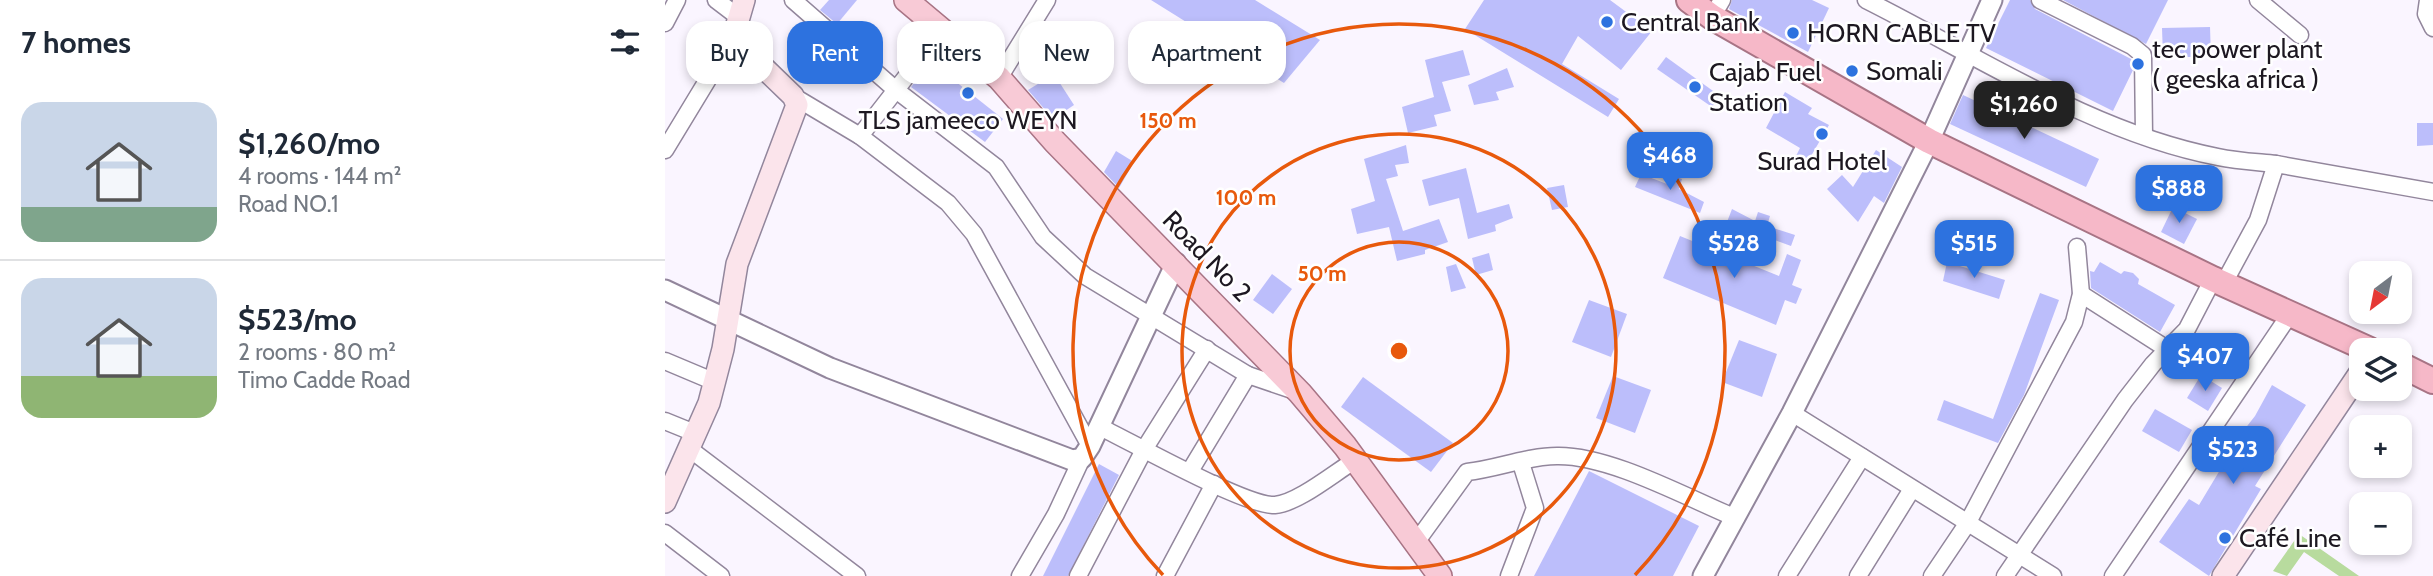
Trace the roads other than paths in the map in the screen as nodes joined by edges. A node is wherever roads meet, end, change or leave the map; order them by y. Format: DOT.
graph roads {
  1 [pos="677,0"];
  2 [pos="716,0"];
  3 [pos="793,0"];
  4 [pos="906,0"];
  5 [pos="1047,0"];
  6 [pos="1689,0"];
  7 [pos="1866,0"];
  8 [pos="1992,0"];
  9 [pos="2040,0"];
  10 [pos="2258,0"];
  11 [pos="2428,0"];
  12 [pos="741,8"];
  13 [pos="1717,9"];
  14 [pos="929,21"];
  15 [pos="665,23"];
  16 [pos="2433,28"];
  17 [pos="2300,34"];
  18 [pos="1969,53"];
  19 [pos="1005,68"];
  20 [pos="773,77"];
  21 [pos="705,84"];
  22 [pos="901,84"];
  23 [pos="1004,84"];
  24 [pos="896,90"];
  25 [pos="793,96"];
  26 [pos="2144,135"];
  27 [pos="860,136"];
  28 [pos="1929,141"];
  29 [pos="665,150"];
  30 [pos="2276,163"];
  31 [pos="2433,192"];
  32 [pos="2077,247"];
  33 [pos="1176,263"];
  34 [pos="2218,281"];
  35 [pos="665,289"];
  36 [pos="2081,294"];
  37 [pos="2291,314"];
  38 [pos="1152,315"];
  39 [pos="728,321"];
  40 [pos="2349,340"];
  41 [pos="1207,349"];
  42 [pos="2167,349"];
  43 [pos="665,361"];
  44 [pos="2412,370"];
  45 [pos="1248,375"];
  46 [pos="2433,381"];
  47 [pos="715,382"];
  48 [pos="2349,390"];
  49 [pos="1300,393"];
  50 [pos="1792,413"];
  51 [pos="665,421"];
  52 [pos="1100,427"];
  53 [pos="694,442"];
  54 [pos="1145,448"];
  55 [pos="1086,452"];
  56 [pos="1862,457"];
  57 [pos="1354,461"];
  58 [pos="1521,463"];
  59 [pos="1190,471"];
  60 [pos="671,479"];
  61 [pos="1214,484"];
  62 [pos="1912,489"];
  63 [pos="665,502"];
  64 [pos="1736,518"];
  65 [pos="1966,524"];
  66 [pos="665,533"];
  67 [pos="1417,541"];
  68 [pos="2020,555"];
  69 [pos="1436,575"];
  70 [pos="721,576"];
  71 [pos="856,576"];
  72 [pos="1020,576"];
  73 [pos="1078,576"];
  74 [pos="1165,576"];
  75 [pos="1510,576"];
  76 [pos="1703,576"];
  77 [pos="1787,576"];
  78 [pos="1858,576"];
  79 [pos="1932,576"];
  80 [pos="2005,576"];
  81 [pos="2053,576"];
  82 [pos="2113,576"];
  83 [pos="2223,576"];
  1 -- 15 [label="street"];
  2 -- 12 [label="street"];
  3 -- 24 [label="street"];
  4 -- 14 [label="main road, Road No 2"];
  5 -- 19 [label="street"];
  6 -- 13 [label="highway"];
  7 -- 18 [label="street"];
  8 -- 18 [label="street"];
  9 -- 26 [label="street"];
  10 -- 17 [label="street"];
  11 -- 16 [label="street"];
  13 -- 28 [label="highway"];
  18 -- 26 [label="street"];
  18 -- 28 [label="street"];
  20 -- 25 [label="main road"];
  21 -- 29 [label="street"];
  22 -- 24 [label="street"];
  23 -- 33 [label="main road, Road No 2"];
  24 -- 27 [label="street"];
  24 -- 38 [label="street"];
  25 -- 27 [label="street"];
  25 -- 39 [label="main road"];
  26 -- 30 [label="street"];
  27 -- 55 [label="street"];
  28 -- 34 [label="highway"];
  28 -- 50 [label="street"];
  30 -- 31 [label="street"];
  30 -- 34 [label="street"];
  32 -- 36 [label="street"];
  33 -- 38 [label="street"];
  33 -- 49 [label="main road, Road No 2"];
  34 -- 37 [label="highway"];
  34 -- 42 [label="street"];
  35 -- 39 [label="street"];
  36 -- 42 [label="street"];
  36 -- 65 [label="street"];
  37 -- 40 [label="highway"];
  37 -- 82 [label="street"];
  38 -- 41 [label="street"];
  38 -- 52 [label="street"];
  39 -- 47 [label="main road"];
  39 -- 55 [label="street"];
  41 -- 45 [label="street"];
  41 -- 54 [label="street"];
  42 -- 68 [label="street"];
  43 -- 47 [label="street"];
  44 -- 46 [label="highway"];
  45 -- 49 [label="street"];
  45 -- 59 [label="street"];
  47 -- 53 [label="main road"];
  48 -- 83 [label="main road"];
  49 -- 57 [label="main road, Road No 2"];
  50 -- 56 [label="street"];
  50 -- 64 [label="street"];
  51 -- 53 [label="street"];
  52 -- 54 [label="street"];
  52 -- 55 [label="street"];
  53 -- 60 [label="main road"];
  53 -- 71 [label="street"];
  54 -- 59 [label="street"];
  54 -- 73 [label="street"];
  55 -- 72 [label="street"];
  56 -- 62 [label="street"];
  56 -- 77 [label="street"];
  57 -- 61 [label="street"];
  57 -- 67 [label="main road, Road No 2"];
  58 -- 64 [label="street"];
  58 -- 67 [label="street"];
  58 -- 75 [label="street"];
  59 -- 61 [label="street"];
  60 -- 63 [label="main road"];
  61 -- 74 [label="street"];
  62 -- 65 [label="street"];
  62 -- 78 [label="street"];
  64 -- 76 [label="street"];
  65 -- 68 [label="street"];
  65 -- 79 [label="street"];
  66 -- 70 [label="street"];
  67 -- 69 [label="main road, Road No 2"];
  68 -- 80 [label="street"];
  68 -- 81 [label="street"];
}
